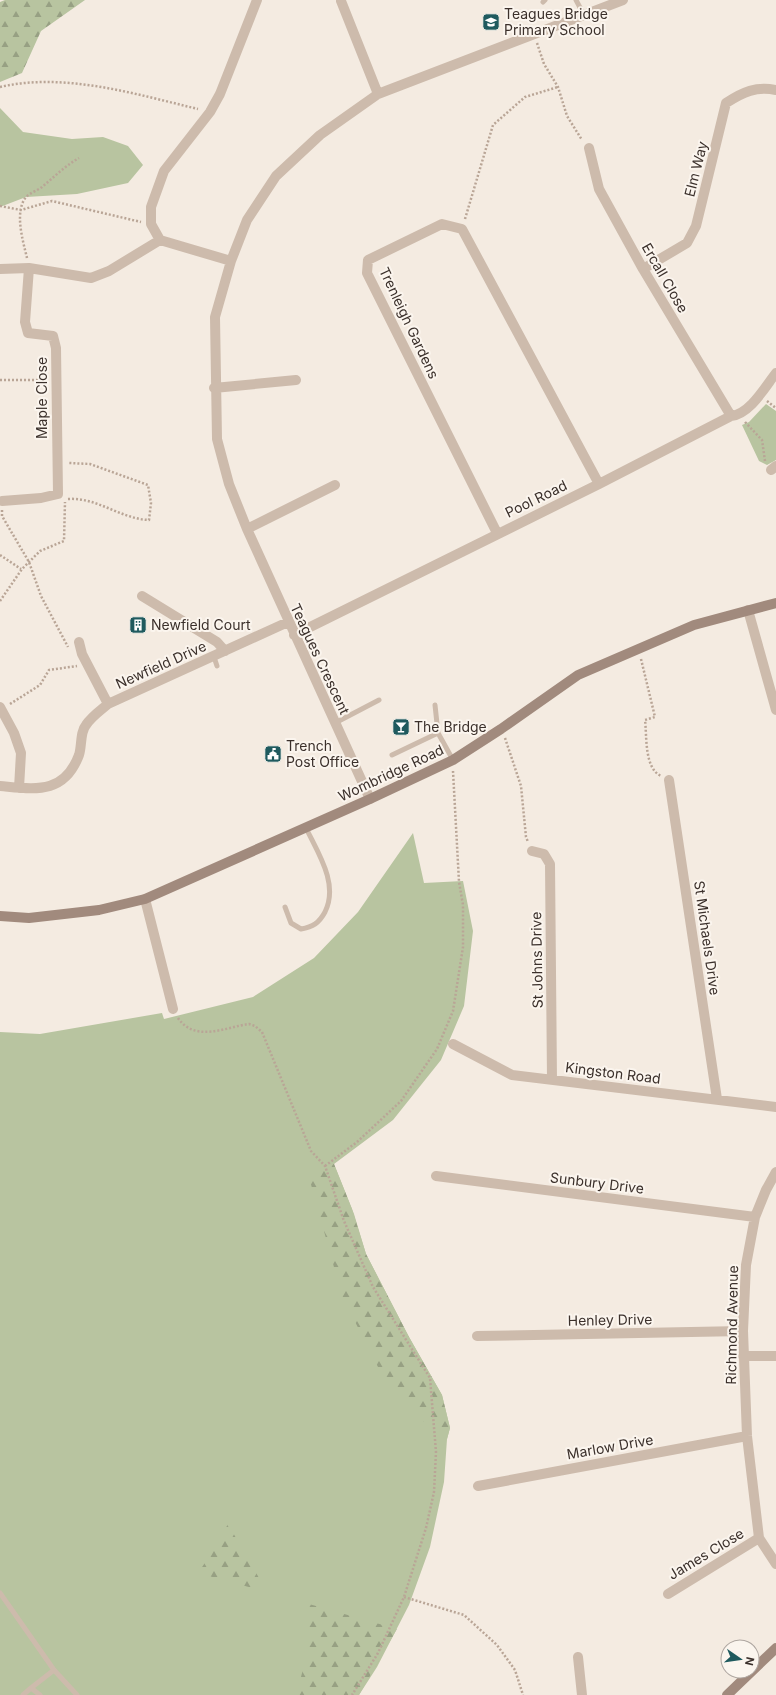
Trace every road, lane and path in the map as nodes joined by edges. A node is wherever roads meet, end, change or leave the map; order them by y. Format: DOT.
graph roads {
  1 [pos="257,0"];
  2 [pos="576,0"];
  3 [pos="623,0"];
  4 [pos="341,1"];
  5 [pos="584,15"];
  6 [pos="534,34"];
  7 [pos="0,87"];
  8 [pos="558,87"];
  9 [pos="776,90"];
  10 [pos="378,94"];
  11 [pos="210,112"];
  12 [pos="589,148"];
  13 [pos="79,158"];
  14 [pos="0,206"];
  15 [pos="21,210"];
  16 [pos="150,224"];
  17 [pos="462,229"];
  18 [pos="160,240"];
  19 [pos="231,261"];
  20 [pos="29,268"];
  21 [pos="0,269"];
  22 [pos="643,270"];
  23 [pos="776,372"];
  24 [pos="0,380"];
  25 [pos="56,380"];
  26 [pos="296,380"];
  27 [pos="214,388"];
  28 [pos="735,416"];
  29 [pos="56,462"];
  30 [pos="774,468"];
  31 [pos="599,484"];
  32 [pos="335,485"];
  33 [pos="2,501"];
  34 [pos="1,516"];
  35 [pos="246,529"];
  36 [pos="497,533"];
  37 [pos="0,555"];
  38 [pos="29,562"];
  39 [pos="22,569"];
  40 [pos="142,596"];
  41 [pos="0,602"];
  42 [pos="776,603"];
  43 [pos="748,610"];
  44 [pos="288,622"];
  45 [pos="294,634"];
  46 [pos="79,642"];
  47 [pos="638,649"];
  48 [pos="224,651"];
  49 [pos="70,652"];
  50 [pos="74,659"];
  51 [pos="77,666"];
  52 [pos="80,672"];
  53 [pos="379,700"];
  54 [pos="108,704"];
  55 [pos="435,705"];
  56 [pos="1,708"];
  57 [pos="776,710"];
  58 [pos="334,723"];
  59 [pos="501,729"];
  60 [pos="438,733"];
  61 [pos="392,755"];
  62 [pos="451,761"];
  63 [pos="669,780"];
  64 [pos="0,786"];
  65 [pos="19,788"];
  66 [pos="370,799"];
  67 [pos="306,828"];
  68 [pos="532,851"];
  69 [pos="145,899"];
  70 [pos="285,907"];
  71 [pos="0,916"];
  72 [pos="173,1009"];
  73 [pos="453,1044"];
  74 [pos="552,1080"];
  75 [pos="717,1099"];
  76 [pos="776,1107"];
  77 [pos="325,1166"];
  78 [pos="776,1172"];
  79 [pos="436,1176"];
  80 [pos="755,1217"];
  81 [pos="743,1330"];
  82 [pos="477,1336"];
  83 [pos="743,1356"];
  84 [pos="776,1356"];
  85 [pos="747,1436"];
  86 [pos="478,1486"];
  87 [pos="759,1538"];
  88 [pos="776,1564"];
  89 [pos="0,1593"];
  90 [pos="668,1594"];
  91 [pos="404,1597"];
  92 [pos="776,1648"];
  93 [pos="578,1657"];
  94 [pos="54,1670"];
  95 [pos="32,1688"];
  96 [pos="23,1695"];
  97 [pos="40,1695"];
  98 [pos="77,1695"];
  99 [pos="352,1695"];
  100 [pos="523,1695"];
  101 [pos="582,1695"];
  102 [pos="727,1695"];
  1 -- 11 [label="street"];
  2 -- 5 [label="lane"];
  3 -- 5 [label="street, Teagues Crescent"];
  4 -- 10 [label="street"];
  5 -- 6 [label="street, Teagues Crescent"];
  6 -- 8 [label="path"];
  6 -- 10 [label="street, Teagues Crescent"];
  7 -- 11 [label="path"];
  8 -- 12 [label="path"];
  8 -- 17 [label="path"];
  9 -- 22 [label="street, Elm Way"];
  10 -- 19 [label="street, Teagues Crescent"];
  11 -- 16 [label="street"];
  12 -- 22 [label="street, Ercall Close"];
  13 -- 15 [label="path"];
  14 -- 15 [label="path"];
  15 -- 16 [label="path"];
  15 -- 20 [label="path"];
  16 -- 18 [label="street"];
  17 -- 31 [label="street"];
  17 -- 36 [label="street, Trenleigh Gardens"];
  18 -- 19 [label="street"];
  18 -- 20 [label="street"];
  19 -- 27 [label="street, Teagues Crescent"];
  20 -- 21 [label="street"];
  20 -- 25 [label="street, Maple Close"];
  22 -- 28 [label="street, Ercall Close"];
  23 -- 28 [label="street, Pool Road"];
  24 -- 25 [label="path"];
  25 -- 29 [label="street, Maple Close"];
  26 -- 27 [label="street"];
  27 -- 35 [label="street, Teagues Crescent"];
  28 -- 30 [label="path"];
  28 -- 31 [label="street, Pool Road"];
  29 -- 33 [label="street, Maple Close"];
  29 -- 38 [label="path"];
  31 -- 36 [label="street, Pool Road"];
  32 -- 35 [label="street"];
  33 -- 34 [label="path"];
  34 -- 38 [label="path"];
  35 -- 44 [label="street, Teagues Crescent"];
  36 -- 45 [label="street, Pool Road"];
  37 -- 39 [label="path"];
  38 -- 39 [label="path"];
  38 -- 49 [label="path"];
  39 -- 41 [label="path"];
  40 -- 48 [label="street, Newfield Drive"];
  42 -- 43 [label="street, Wombridge Road"];
  43 -- 47 [label="street, Wombridge Road"];
  43 -- 57 [label="street"];
  44 -- 45 [label="street, Teagues Crescent"];
  44 -- 48 [label="street, Newfield Drive"];
  45 -- 58 [label="street, Teagues Crescent"];
  46 -- 54 [label="street, Newfield Drive"];
  47 -- 59 [label="street, Wombridge Road"];
  47 -- 63 [label="path"];
  48 -- 54 [label="street, Newfield Drive"];
  50 -- 51 [label="path"];
  51 -- 52 [label="path"];
  51 -- 56 [label="path"];
  53 -- 58 [label="lane"];
  54 -- 65 [label="street, Newfield Drive"];
  55 -- 60 [label="lane"];
  56 -- 65 [label="street"];
  58 -- 66 [label="street, Teagues Crescent"];
  59 -- 62 [label="street, Wombridge Road"];
  59 -- 68 [label="path"];
  60 -- 61 [label="lane"];
  60 -- 62 [label="lane"];
  62 -- 66 [label="street, Wombridge Road"];
  62 -- 77 [label="path"];
  63 -- 75 [label="street, St Michaels Drive"];
  64 -- 65 [label="street, Newfield Drive"];
  66 -- 67 [label="street, Wombridge Road"];
  67 -- 69 [label="street, Wombridge Road"];
  67 -- 70 [label="lane"];
  68 -- 74 [label="street, St Johns Drive"];
  69 -- 71 [label="street, Wombridge Road"];
  69 -- 72 [label="street"];
  72 -- 77 [label="path"];
  73 -- 74 [label="street, Kingston Road"];
  74 -- 75 [label="street, Kingston Road"];
  75 -- 76 [label="street, Kingston Road"];
  77 -- 91 [label="path"];
  78 -- 80 [label="street, Richmond Avenue"];
  79 -- 80 [label="street, Sunbury Drive"];
  80 -- 81 [label="street, Richmond Avenue"];
  81 -- 82 [label="street, Henley Drive"];
  81 -- 83 [label="street, Richmond Avenue"];
  83 -- 84 [label="street"];
  83 -- 85 [label="street, Richmond Avenue"];
  85 -- 86 [label="street, Marlow Drive"];
  85 -- 87 [label="street, Richmond Avenue"];
  87 -- 88 [label="street"];
  87 -- 90 [label="street, James Close"];
  89 -- 94 [label="lane"];
  91 -- 99 [label="path"];
  91 -- 100 [label="path"];
  92 -- 102 [label="street"];
  93 -- 101 [label="street"];
  94 -- 95 [label="lane"];
  94 -- 98 [label="lane"];
  95 -- 96 [label="lane"];
  95 -- 97 [label="lane"];
}
